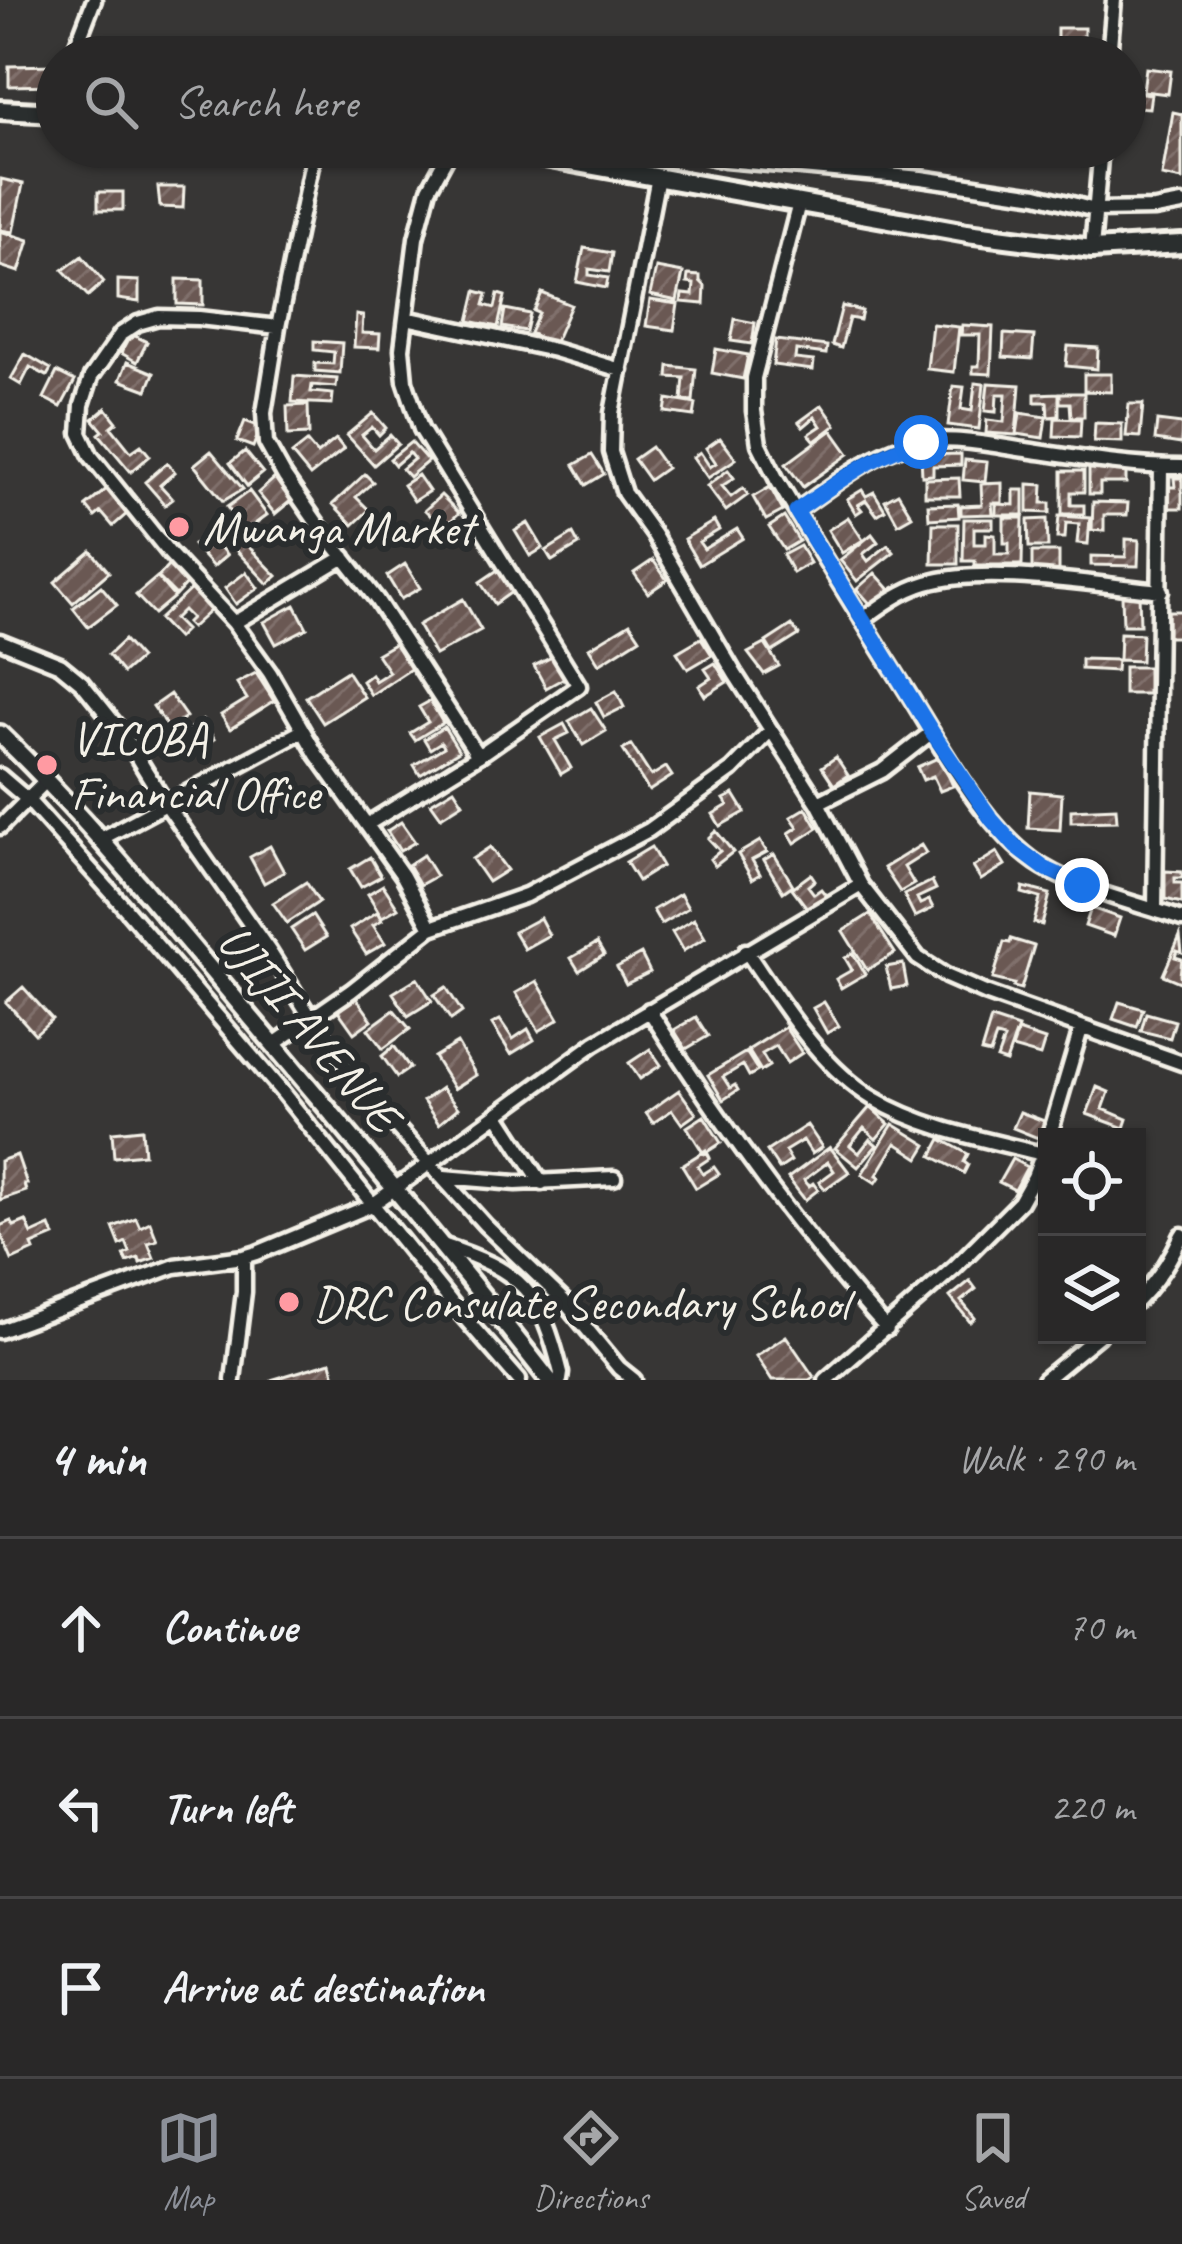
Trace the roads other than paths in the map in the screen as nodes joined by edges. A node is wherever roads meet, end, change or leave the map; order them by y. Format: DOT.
graph roads {
  1 [pos="94,0"];
  2 [pos="1114,0"];
  3 [pos="80,36"];
  4 [pos="1111,36"];
  5 [pos="36,113"];
  6 [pos="1,114"];
  7 [pos="311,168"];
  8 [pos="440,168"];
  9 [pos="607,168"];
  10 [pos="826,168"];
  11 [pos="1099,168"];
  12 [pos="658,177"];
  13 [pos="799,202"];
  14 [pos="1182,204"];
  15 [pos="1095,210"];
  16 [pos="1182,244"];
  17 [pos="1092,248"];
  18 [pos="406,317"];
  19 [pos="278,326"];
  20 [pos="621,370"];
  21 [pos="1161,467"];
  22 [pos="1182,467"];
  23 [pos="796,511"];
  24 [pos="344,557"];
  25 [pos="1161,591"];
  26 [pos="862,620"];
  27 [pos="234,623"];
  28 [pos="0,641"];
  29 [pos="302,731"];
  30 [pos="770,731"];
  31 [pos="932,732"];
  32 [pos="0,734"];
  33 [pos="478,756"];
  34 [pos="0,776"];
  35 [pos="47,780"];
  36 [pos="818,803"];
  37 [pos="24,804"];
  38 [pos="166,804"];
  39 [pos="0,806"];
  40 [pos="368,824"];
  41 [pos="0,827"];
  42 [pos="101,839"];
  43 [pos="861,885"];
  44 [pos="1155,910"];
  45 [pos="1182,919"];
  46 [pos="431,928"];
  47 [pos="746,951"];
  48 [pos="650,1010"];
  49 [pos="311,1018"];
  50 [pos="1081,1029"];
  51 [pos="274,1044"];
  52 [pos="1182,1063"];
  53 [pos="498,1115"];
  54 [pos="1051,1128"];
  55 [pos="1038,1143"];
  56 [pos="431,1162"];
  57 [pos="1038,1162"];
  58 [pos="444,1177"];
  59 [pos="614,1178"];
  60 [pos="542,1183"];
  61 [pos="394,1187"];
  62 [pos="372,1204"];
  63 [pos="1182,1235"];
  64 [pos="440,1245"];
  65 [pos="244,1257"];
  66 [pos="1146,1292"];
  67 [pos="886,1329"];
  68 [pos="0,1331"];
  69 [pos="1088,1344"];
  70 [pos="232,1380"];
  71 [pos="519,1380"];
  72 [pos="549,1380"];
  73 [pos="560,1380"];
  74 [pos="634,1380"];
  75 [pos="826,1380"];
  76 [pos="1044,1380"];
  1 -- 3 [label="street"];
  2 -- 4 [label="street"];
  5 -- 6 [label="main road"];
  7 -- 19 [label="street"];
  8 -- 18 [label="street"];
  9 -- 12 [label="main road"];
  10 -- 15 [label="street"];
  11 -- 15 [label="street"];
  12 -- 13 [label="main road"];
  12 -- 20 [label="street"];
  13 -- 17 [label="main road"];
  13 -- 23 [label="street"];
  14 -- 15 [label="street"];
  15 -- 17 [label="street"];
  16 -- 17 [label="main road"];
  18 -- 20 [label="street"];
  18 -- 33 [label="street"];
  19 -- 24 [label="street"];
  19 -- 27 [label="street"];
  20 -- 30 [label="street"];
  21 -- 22 [label="street"];
  21 -- 23 [label="street"];
  21 -- 25 [label="street"];
  23 -- 26 [label="street"];
  24 -- 27 [label="street"];
  24 -- 33 [label="street"];
  25 -- 26 [label="street"];
  25 -- 44 [label="street"];
  26 -- 31 [label="street"];
  27 -- 29 [label="street"];
  28 -- 38 [label="street"];
  29 -- 38 [label="street"];
  29 -- 40 [label="street"];
  30 -- 36 [label="street"];
  30 -- 46 [label="street"];
  31 -- 36 [label="street"];
  31 -- 44 [label="street"];
  32 -- 35 [label="street, UJIJI AVENUE"];
  33 -- 40 [label="street"];
  34 -- 37 [label="street"];
  35 -- 37 [label="street"];
  35 -- 42 [label="street, UJIJI AVENUE"];
  36 -- 43 [label="street"];
  37 -- 39 [label="street"];
  37 -- 41 [label="street"];
  37 -- 62 [label="street"];
  38 -- 42 [label="street"];
  38 -- 49 [label="street"];
  40 -- 46 [label="street"];
  42 -- 51 [label="street, UJIJI AVENUE"];
  43 -- 47 [label="street"];
  43 -- 50 [label="street"];
  44 -- 45 [label="street"];
  46 -- 49 [label="street"];
  47 -- 48 [label="street"];
  47 -- 55 [label="street"];
  48 -- 53 [label="street"];
  48 -- 67 [label="street"];
  49 -- 51 [label="street"];
  49 -- 56 [label="street"];
  50 -- 52 [label="street"];
  50 -- 54 [label="street"];
  51 -- 61 [label="street, UJIJI AVENUE"];
  53 -- 56 [label="street"];
  53 -- 60 [label="street"];
  56 -- 58 [label="street"];
  56 -- 61 [label="street"];
  57 -- 67 [label="street"];
  58 -- 60 [label="street"];
  58 -- 74 [label="street"];
  59 -- 60 [label="street"];
  61 -- 62 [label="street"];
  61 -- 64 [label="street, UJIJI AVENUE"];
  62 -- 65 [label="street"];
  62 -- 71 [label="street"];
  63 -- 66 [label="street"];
  64 -- 72 [label="street, UJIJI AVENUE"];
  64 -- 73 [label="street"];
  65 -- 68 [label="street"];
  65 -- 70 [label="street"];
  67 -- 75 [label="street"];
  69 -- 76 [label="street"];
}
